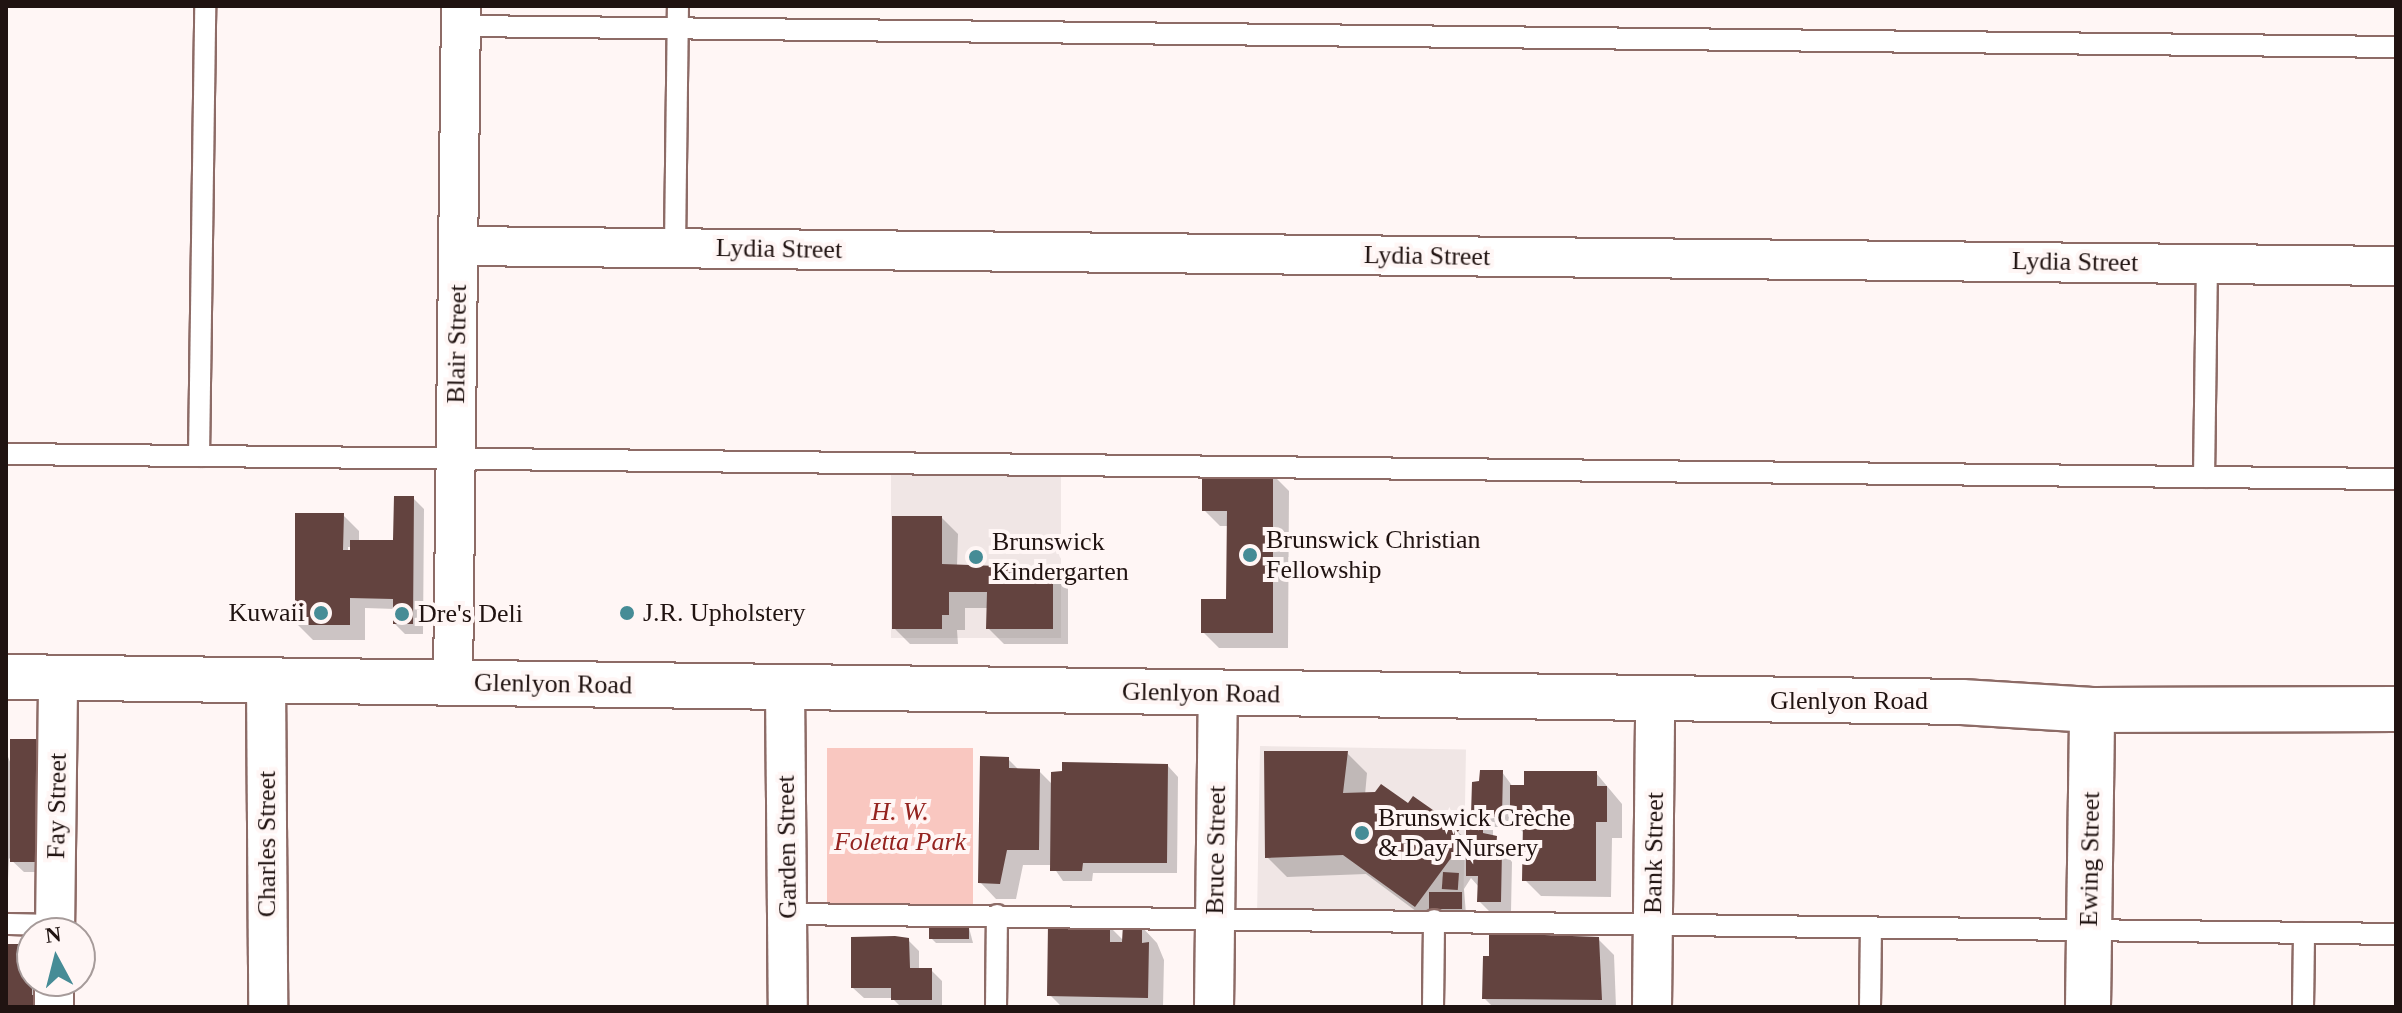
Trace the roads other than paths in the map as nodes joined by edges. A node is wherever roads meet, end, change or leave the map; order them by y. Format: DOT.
graph roads {
  1 [pos="205,6"];
  2 [pos="678,6"];
  3 [pos="461,16"];
  4 [pos="678,29"];
  5 [pos="2396,47"];
  6 [pos="458,246"];
  7 [pos="675,248"];
  8 [pos="2207,263"];
  9 [pos="2396,266"];
  10 [pos="6,454"];
  11 [pos="199,456"];
  12 [pos="456,459"];
  13 [pos="2204,477"];
  14 [pos="2396,479"];
  15 [pos="6,677"];
  16 [pos="58,678"];
  17 [pos="266,681"];
  18 [pos="453,682"];
  19 [pos="785,686"];
  20 [pos="1218,694"];
  21 [pos="1655,700"];
  22 [pos="2396,709"];
  23 [pos="2092,710"];
  24 [pos="787,914"];
  25 [pos="997,915"];
  26 [pos="55,917"];
  27 [pos="1215,918"];
  28 [pos="1434,920"];
  29 [pos="1653,924"];
  30 [pos="1871,927"];
  31 [pos="2089,928"];
  32 [pos="2304,933"];
  33 [pos="2396,934"];
  34 [pos="268,1007"];
  35 [pos="788,1007"];
  36 [pos="996,1007"];
  37 [pos="1214,1007"];
  38 [pos="1433,1007"];
  39 [pos="1652,1007"];
  40 [pos="1870,1007"];
  41 [pos="2088,1007"];
  42 [pos="2303,1007"];
  1 -- 11 [label="lane"];
  2 -- 4 [label="lane"];
  3 -- 4 [label="lane"];
  3 -- 6 [label="street, Blair Street"];
  4 -- 5 [label="lane"];
  4 -- 7 [label="lane"];
  6 -- 7 [label="street, Lydia Street"];
  6 -- 12 [label="street, Blair Street"];
  7 -- 8 [label="street, Lydia Street"];
  8 -- 9 [label="street, Lydia Street"];
  8 -- 13 [label="lane"];
  10 -- 11 [label="lane"];
  11 -- 12 [label="lane"];
  12 -- 13 [label="lane"];
  12 -- 18 [label="street, Blair Street"];
  13 -- 14 [label="lane"];
  15 -- 16 [label="street, Glenlyon Road"];
  16 -- 17 [label="street, Glenlyon Road"];
  16 -- 26 [label="street, Fay Street"];
  17 -- 18 [label="street, Glenlyon Road"];
  17 -- 34 [label="street, Charles Street"];
  18 -- 19 [label="street, Glenlyon Road"];
  19 -- 20 [label="street, Glenlyon Road"];
  19 -- 24 [label="street, Garden Street"];
  20 -- 21 [label="street, Glenlyon Road"];
  20 -- 27 [label="street, Bruce Street"];
  21 -- 23 [label="street, Glenlyon Road"];
  21 -- 29 [label="street, Bank Street"];
  22 -- 23 [label="street, Glenlyon Road"];
  23 -- 31 [label="street, Ewing Street"];
  24 -- 25 [label="lane"];
  24 -- 35 [label="street, Garden Street"];
  25 -- 27 [label="lane"];
  25 -- 36 [label="lane"];
  27 -- 28 [label="lane"];
  27 -- 37 [label="street, Bruce Street"];
  28 -- 29 [label="lane"];
  28 -- 38 [label="lane"];
  29 -- 30 [label="lane"];
  29 -- 39 [label="street, Bank Street"];
  30 -- 31 [label="lane"];
  30 -- 40 [label="lane"];
  31 -- 32 [label="lane"];
  31 -- 41 [label="street, Ewing Street"];
  32 -- 33 [label="lane"];
  32 -- 42 [label="lane"];
}
